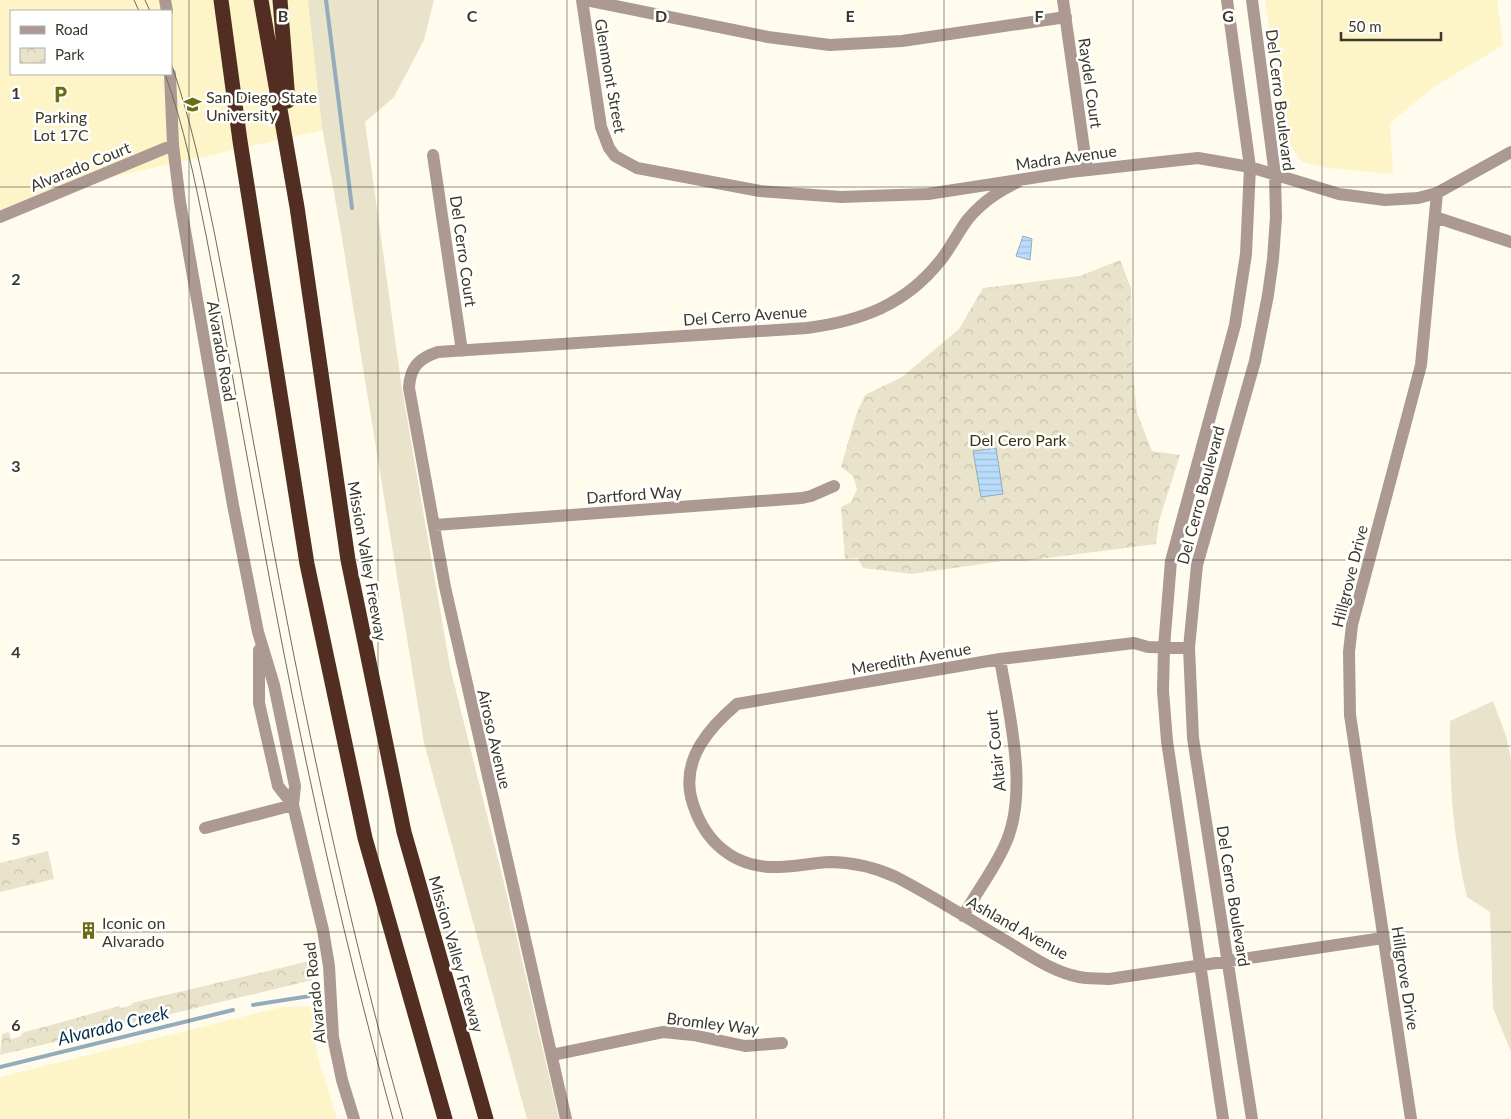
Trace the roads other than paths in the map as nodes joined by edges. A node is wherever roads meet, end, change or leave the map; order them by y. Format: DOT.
graph roads {
  1 [pos="212,0"];
  2 [pos="221,0"];
  3 [pos="261,0"];
  4 [pos="280,0"];
  5 [pos="582,0"];
  6 [pos="586,0"];
  7 [pos="1063,0"];
  8 [pos="1227,0"];
  9 [pos="1252,0"];
  10 [pos="1066,17"];
  11 [pos="228,47"];
  12 [pos="170,75"];
  13 [pos="173,145"];
  14 [pos="1511,152"];
  15 [pos="433,156"];
  16 [pos="615,156"];
  17 [pos="1250,167"];
  18 [pos="1087,170"];
  19 [pos="1275,175"];
  20 [pos="1024,179"];
  21 [pos="1437,193"];
  22 [pos="297,207"];
  23 [pos="0,217"];
  24 [pos="1435,217"];
  25 [pos="1511,242"];
  26 [pos="462,351"];
  27 [pos="416,364"];
  28 [pos="834,486"];
  29 [pos="435,525"];
  30 [pos="258,632"];
  31 [pos="1164,647"];
  32 [pos="1189,648"];
  33 [pos="1000,659"];
  34 [pos="689,786"];
  35 [pos="293,805"];
  36 [pos="205,828"];
  37 [pos="963,916"];
  38 [pos="1383,938"];
  39 [pos="1228,962"];
  40 [pos="1199,966"];
  41 [pos="782,1043"];
  42 [pos="552,1055"];
  43 [pos="354,1119"];
  44 [pos="445,1119"];
  45 [pos="486,1119"];
  46 [pos="566,1119"];
  47 [pos="1223,1119"];
  48 [pos="1252,1119"];
  49 [pos="1411,1119"];
  1 -- 11 [label="highway"];
  2 -- 11 [label="highway"];
  3 -- 22 [label="highway, Mission Valley Freeway"];
  4 -- 22 [label="highway"];
  5 -- 16 [label="street, Glenmont Street"];
  6 -- 10 [label="street"];
  7 -- 10 [label="street, Raydel Court"];
  8 -- 17 [label="street, Del Cerro Boulevard"];
  9 -- 19 [label="street, Del Cerro Boulevard"];
  10 -- 18 [label="street, Raydel Court"];
  11 -- 44 [label="highway"];
  12 -- 13 [label="street, Alvarado Road"];
  13 -- 23 [label="street, Alvarado Court"];
  13 -- 30 [label="street, Alvarado Road"];
  14 -- 21 [label="street, Madra Avenue"];
  15 -- 26 [label="street, Del Cerro Court"];
  16 -- 20 [label="street, Madra Avenue"];
  17 -- 18 [label="street, Madra Avenue"];
  17 -- 19 [label="street, Madra Avenue"];
  17 -- 31 [label="street, Del Cerro Boulevard"];
  18 -- 20 [label="street, Madra Avenue"];
  19 -- 21 [label="street, Madra Avenue"];
  19 -- 32 [label="street, Del Cerro Boulevard"];
  20 -- 26 [label="street, Del Cerro Avenue"];
  21 -- 24 [label="street, Hillgrove Drive"];
  22 -- 45 [label="highway, Mission Valley Freeway"];
  24 -- 25 [label="street"];
  24 -- 38 [label="street, Hillgrove Drive"];
  26 -- 27 [label="street, Del Cerro Avenue"];
  27 -- 29 [label="street, Airoso Avenue"];
  28 -- 29 [label="street, Dartford Way"];
  29 -- 42 [label="street, Airoso Avenue"];
  30 -- 35 [label="street, Alvarado Road"];
  30 -- 35 [label="street, Alvarado Road"];
  31 -- 32 [label="street, Meredith Avenue"];
  31 -- 33 [label="street, Meredith Avenue"];
  31 -- 40 [label="street, Del Cerro Boulevard"];
  32 -- 39 [label="street, Del Cerro Boulevard"];
  33 -- 34 [label="street, Meredith Avenue"];
  33 -- 37 [label="street, Altair Court"];
  34 -- 37 [label="street, Ashland Avenue"];
  35 -- 36 [label="street"];
  35 -- 43 [label="street, Alvarado Road"];
  37 -- 40 [label="street, Ashland Avenue"];
  38 -- 39 [label="street, Ashland Avenue"];
  38 -- 49 [label="street, Hillgrove Drive"];
  39 -- 40 [label="street, Ashland Avenue"];
  39 -- 48 [label="street, Del Cerro Boulevard"];
  40 -- 47 [label="street, Del Cerro Boulevard"];
  41 -- 42 [label="street, Bromley Way"];
  42 -- 46 [label="street, Airoso Avenue"];
}
